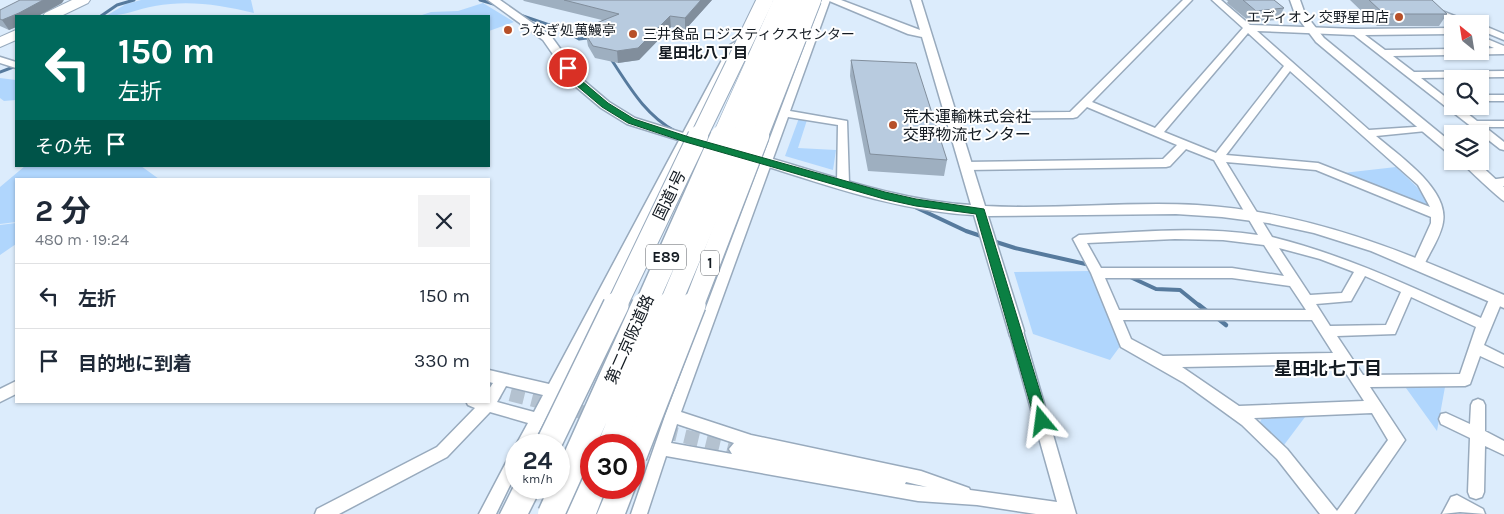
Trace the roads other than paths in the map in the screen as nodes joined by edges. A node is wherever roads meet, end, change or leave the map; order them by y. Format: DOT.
graph roads {
  1 [pos="83,0"];
  2 [pos="493,0"];
  3 [pos="758,0"];
  4 [pos="765,0"];
  5 [pos="783,0"];
  6 [pos="799,0"];
  7 [pos="813,0"];
  8 [pos="826,0"];
  9 [pos="832,0"];
  10 [pos="916,0"];
  11 [pos="1188,0"];
  12 [pos="1216,0"];
  13 [pos="1295,0"];
  14 [pos="1406,0"];
  15 [pos="52,15"];
  16 [pos="1447,15"];
  17 [pos="1248,28"];
  18 [pos="1313,31"];
  19 [pos="1444,31"];
  20 [pos="1489,31"];
  21 [pos="1356,32"];
  22 [pos="15,35"];
  23 [pos="927,35"];
  24 [pos="1504,37"];
  25 [pos="0,43"];
  26 [pos="1489,43"];
  27 [pos="1504,50"];
  28 [pos="1383,53"];
  29 [pos="0,60"];
  30 [pos="15,65"];
  31 [pos="15,65"];
  32 [pos="1290,66"];
  33 [pos="3,71"];
  34 [pos="1504,74"];
  35 [pos="1412,75"];
  36 [pos="1444,97"];
  37 [pos="1489,98"];
  38 [pos="1504,98"];
  39 [pos="1085,103"];
  40 [pos="782,107"];
  41 [pos="1465,115"];
  42 [pos="951,116"];
  43 [pos="1475,124"];
  44 [pos="1504,124"];
  45 [pos="1426,128"];
  46 [pos="1157,133"];
  47 [pos="1367,133"];
  48 [pos="685,139"];
  49 [pos="1444,143"];
  50 [pos="1184,144"];
  51 [pos="1504,147"];
  52 [pos="1218,158"];
  53 [pos="767,161"];
  54 [pos="966,166"];
  55 [pos="1480,170"];
  56 [pos="1498,182"];
  57 [pos="843,183"];
  58 [pos="1504,196"];
  59 [pos="981,211"];
  60 [pos="1438,215"];
  61 [pos="1254,216"];
  62 [pos="727,220"];
  63 [pos="1268,241"];
  64 [pos="1418,265"];
  65 [pos="1362,270"];
  66 [pos="1097,273"];
  67 [pos="1296,282"];
  68 [pos="719,288"];
  69 [pos="1408,290"];
  70 [pos="1307,300"];
  71 [pos="1500,300"];
  72 [pos="1114,314"];
  73 [pos="1317,315"];
  74 [pos="1484,325"];
  75 [pos="1016,331"];
  76 [pos="1327,331"];
  77 [pos="1476,348"];
  78 [pos="1344,358"];
  79 [pos="1504,361"];
  80 [pos="1162,362"];
  81 [pos="496,378"];
  82 [pos="1359,381"];
  83 [pos="15,388"];
  84 [pos="553,391"];
  85 [pos="619,392"];
  86 [pos="0,396"];
  87 [pos="480,403"];
  88 [pos="1478,405"];
  89 [pos="1375,407"];
  90 [pos="1236,412"];
  91 [pos="672,416"];
  92 [pos="1446,419"];
  93 [pos="538,420"];
  94 [pos="530,434"];
  95 [pos="553,434"];
  96 [pos="612,434"];
  97 [pos="617,434"];
  98 [pos="643,434"];
  99 [pos="1477,435"];
  100 [pos="660,448"];
  101 [pos="1504,448"];
  102 [pos="737,449"];
  103 [pos="570,462"];
  104 [pos="505,479"];
  105 [pos="1476,492"];
  106 [pos="977,498"];
  107 [pos="522,499"];
  108 [pos="548,499"];
  109 [pos="587,499"];
  110 [pos="602,499"];
  111 [pos="617,499"];
  112 [pos="1068,512"];
  113 [pos="323,514"];
  114 [pos="487,514"];
  115 [pos="514,514"];
  116 [pos="539,514"];
  117 [pos="551,514"];
  118 [pos="581,514"];
  119 [pos="597,514"];
  120 [pos="611,514"];
  121 [pos="639,514"];
  122 [pos="1330,514"];
  123 [pos="1344,514"];
  124 [pos="1450,514"];
  125 [pos="1477,514"];
  1 -- 15 [label="main road"];
  2 -- 48 [label="street"];
  3 -- 48 [label="street"];
  4 -- 95 [label="highway, 国道1号, bridge"];
  5 -- 85 [label="highway, 第二京阪道路 / E89, bridge"];
  6 -- 85 [label="highway, 第二京阪道路 / E89, bridge"];
  7 -- 40 [label="highway, 1, bridge"];
  8 -- 40 [label="street"];
  9 -- 23 [label="street"];
  10 -- 23 [label="street"];
  11 -- 39 [label="street"];
  12 -- 17 [label="street"];
  13 -- 18 [label="street"];
  14 -- 16 [label="street"];
  17 -- 18 [label="street"];
  17 -- 32 [label="street"];
  17 -- 46 [label="street"];
  18 -- 21 [label="street"];
  18 -- 45 [label="street"];
  19 -- 21 [label="street"];
  20 -- 24 [label="street"];
  21 -- 28 [label="street"];
  22 -- 25 [label="main road"];
  23 -- 42 [label="street"];
  26 -- 27 [label="street"];
  27 -- 28 [label="street"];
  28 -- 35 [label="street"];
  29 -- 30 [label="street"];
  31 -- 33 [label="street"];
  32 -- 47 [label="street"];
  32 -- 52 [label="street"];
  34 -- 35 [label="street"];
  35 -- 36 [label="street"];
  37 -- 38 [label="street"];
  39 -- 42 [label="street"];
  39 -- 46 [label="street"];
  40 -- 53 [label="street"];
  40 -- 57 [label="street"];
  40 -- 62 [label="highway, 1, bridge"];
  41 -- 43 [label="street"];
  42 -- 54 [label="street"];
  43 -- 44 [label="street"];
  43 -- 51 [label="street"];
  45 -- 47 [label="street"];
  45 -- 49 [label="street"];
  46 -- 50 [label="street"];
  47 -- 60 [label="street"];
  48 -- 53 [label="street"];
  48 -- 84 [label="street"];
  50 -- 52 [label="street"];
  50 -- 54 [label="street"];
  52 -- 60 [label="street"];
  52 -- 61 [label="street"];
  53 -- 57 [label="street"];
  53 -- 68 [label="street"];
  54 -- 59 [label="street"];
  55 -- 56 [label="street"];
  56 -- 58 [label="street"];
  57 -- 59 [label="street"];
  59 -- 61 [label="street"];
  59 -- 75 [label="street"];
  60 -- 64 [label="street"];
  61 -- 63 [label="street"];
  61 -- 64 [label="street"];
  62 -- 68 [label="street"];
  62 -- 98 [label="highway, 1, bridge"];
  63 -- 65 [label="street"];
  63 -- 66 [label="street"];
  63 -- 67 [label="street"];
  64 -- 71 [label="street"];
  65 -- 69 [label="street"];
  65 -- 70 [label="street"];
  66 -- 67 [label="street"];
  66 -- 72 [label="street"];
  67 -- 70 [label="street"];
  68 -- 91 [label="street"];
  69 -- 74 [label="street"];
  69 -- 76 [label="street"];
  70 -- 73 [label="street"];
  71 -- 74 [label="street"];
  72 -- 73 [label="street"];
  72 -- 80 [label="street"];
  73 -- 76 [label="street"];
  74 -- 77 [label="street"];
  75 -- 112 [label="street"];
  76 -- 78 [label="street"];
  77 -- 79 [label="street"];
  77 -- 82 [label="street"];
  78 -- 80 [label="street"];
  78 -- 82 [label="street"];
  80 -- 90 [label="street"];
  81 -- 84 [label="street"];
  82 -- 89 [label="street"];
  83 -- 86 [label="street"];
  84 -- 93 [label="street"];
  85 -- 96 [label="highway, 第二京阪道路 / E89, bridge"];
  85 -- 97 [label="highway, bridge"];
  85 -- 103 [label="highway, bridge"];
  85 -- 117 [label="highway, 第二京阪道路 / E89, bridge"];
  87 -- 93 [label="street"];
  87 -- 113 [label="street"];
  88 -- 99 [label="street"];
  89 -- 90 [label="street"];
  89 -- 123 [label="street"];
  90 -- 122 [label="street"];
  91 -- 100 [label="street"];
  91 -- 106 [label="street"];
  92 -- 99 [label="street"];
  93 -- 94 [label="street"];
  99 -- 101 [label="street"];
  99 -- 105 [label="street"];
  100 -- 106 [label="street"];
  100 -- 121 [label="street"];
  102 -- 106 [label="street"];
  104 -- 114 [label="street"];
  106 -- 112 [label="street"];
  107 -- 115 [label="highway"];
  108 -- 116 [label="highway"];
  109 -- 118 [label="highway"];
  110 -- 119 [label="highway"];
  111 -- 120 [label="highway"];
  124 -- 125 [label="street"];
}
